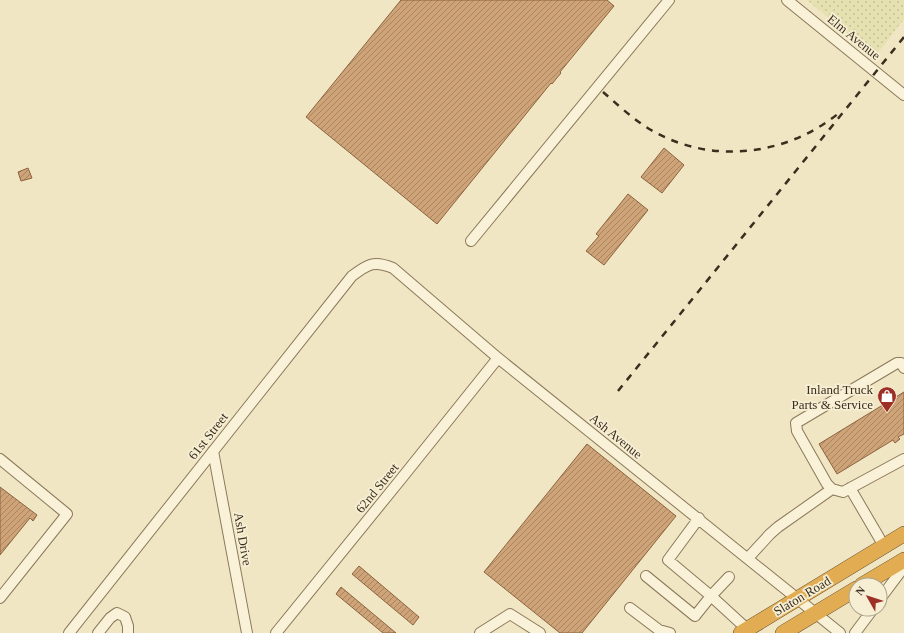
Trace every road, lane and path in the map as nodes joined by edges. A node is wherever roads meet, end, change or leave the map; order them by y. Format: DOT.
graph roads {
  1 [pos="669,0"];
  2 [pos="787,0"];
  3 [pos="904,95"];
  4 [pos="471,241"];
  5 [pos="374,263"];
  6 [pos="498,358"];
  7 [pos="904,368"];
  8 [pos="213,451"];
  9 [pos="0,459"];
  10 [pos="904,459"];
  11 [pos="850,488"];
  12 [pos="832,489"];
  13 [pos="699,518"];
  14 [pos="904,534"];
  15 [pos="884,546"];
  16 [pos="748,558"];
  17 [pos="904,560"];
  18 [pos="904,567"];
  19 [pos="646,576"];
  20 [pos="730,577"];
  21 [pos="875,577"];
  22 [pos="888,588"];
  23 [pos="848,594"];
  24 [pos="711,596"];
  25 [pos="0,598"];
  26 [pos="798,598"];
  27 [pos="630,608"];
  28 [pos="816,613"];
  29 [pos="867,617"];
  30 [pos="74,631"];
  31 [pos="744,631"];
  32 [pos="98,633"];
  33 [pos="128,633"];
  34 [pos="247,633"];
  35 [pos="276,633"];
  36 [pos="480,633"];
  37 [pos="540,633"];
  38 [pos="670,633"];
  39 [pos="783,633"];
  40 [pos="840,633"];
  41 [pos="855,633"];
  1 -- 4 [label="street"];
  2 -- 3 [label="street, Elm Avenue"];
  5 -- 6 [label="street, Ash Avenue"];
  5 -- 8 [label="street, 61st Street"];
  6 -- 13 [label="street, Ash Avenue"];
  6 -- 35 [label="street, 62nd Street"];
  7 -- 12 [label="street"];
  8 -- 30 [label="street, 61st Street"];
  8 -- 34 [label="street, Ash Drive"];
  9 -- 25 [label="street"];
  10 -- 11 [label="street"];
  11 -- 12 [label="street"];
  11 -- 15 [label="street"];
  12 -- 16 [label="street"];
  13 -- 16 [label="street, Ash Avenue"];
  13 -- 24 [label="street"];
  14 -- 15 [label="highway, Slaton Road"];
  15 -- 26 [label="highway, Slaton Road"];
  16 -- 26 [label="street, Ash Avenue"];
  17 -- 21 [label="highway"];
  18 -- 22 [label="street"];
  19 -- 24 [label="street"];
  20 -- 24 [label="street"];
  23 -- 28 [label="highway, Slaton Road"];
  24 -- 31 [label="street"];
  26 -- 28 [label="street, Ash Avenue"];
  26 -- 31 [label="highway, Slaton Road"];
  27 -- 38 [label="street"];
  28 -- 39 [label="highway, Slaton Road"];
  28 -- 40 [label="street, Ash Avenue"];
  29 -- 41 [label="street"];
  32 -- 33 [label="street"];
  36 -- 37 [label="street"];
}
